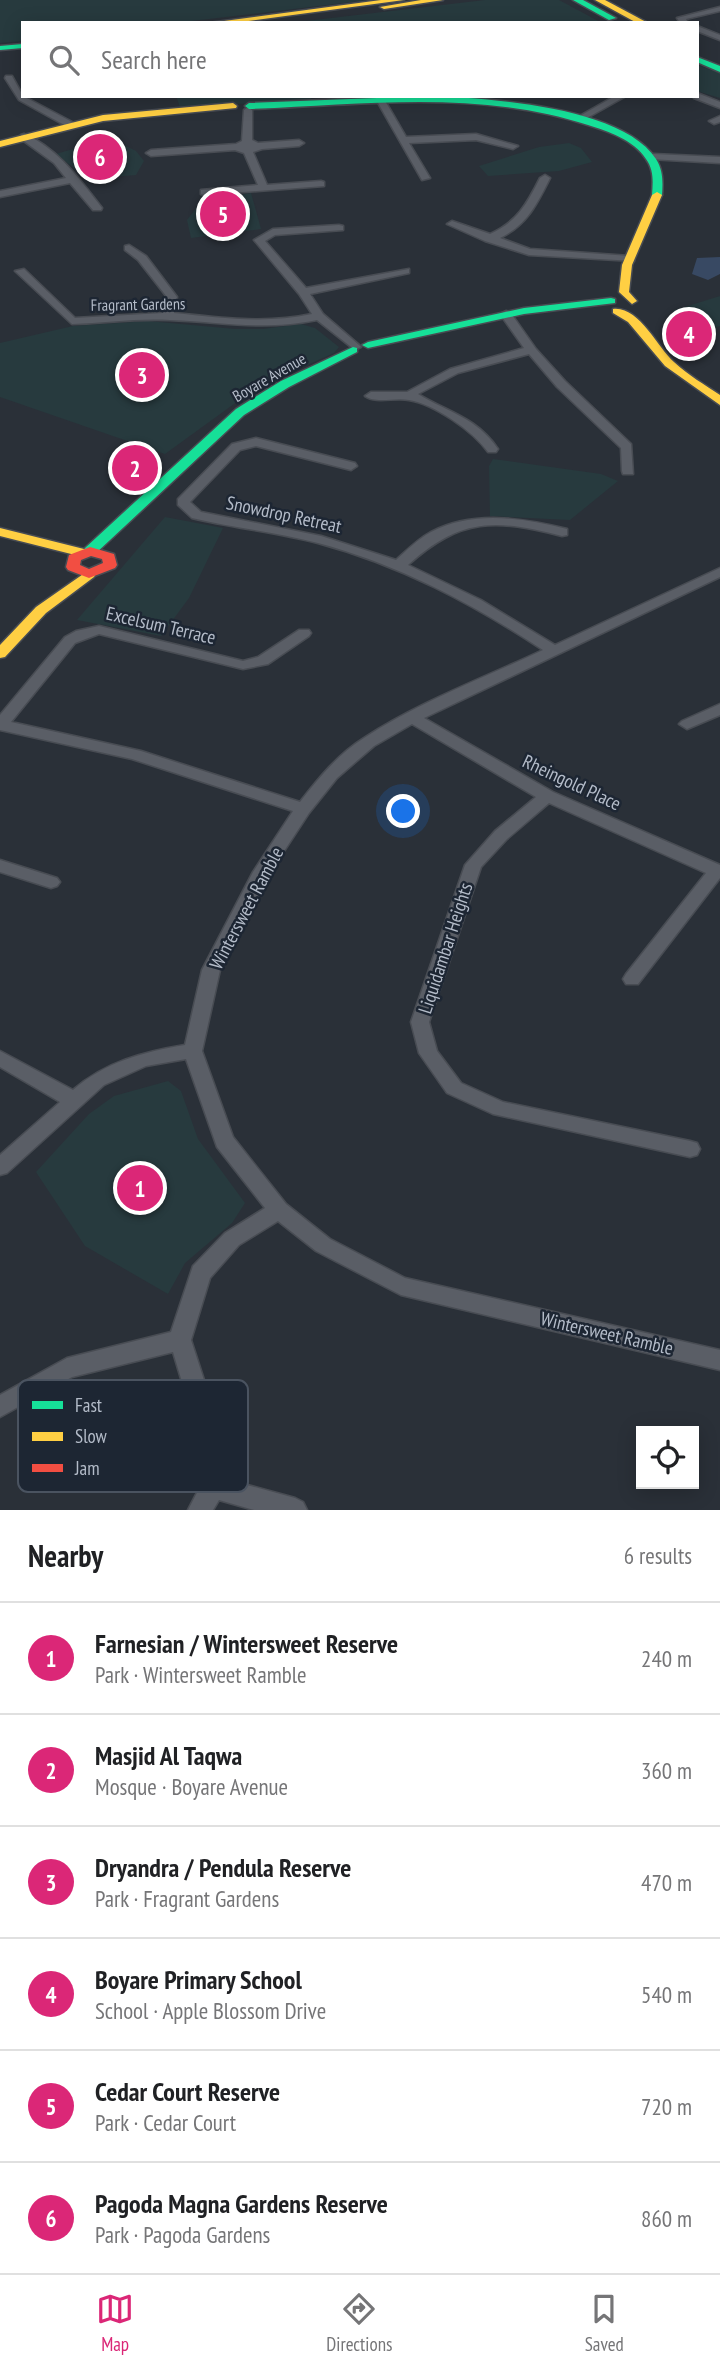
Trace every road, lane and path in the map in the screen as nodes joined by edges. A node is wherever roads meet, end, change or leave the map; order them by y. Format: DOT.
graph roads {
  1 [pos="400,0"];
  2 [pos="439,0"];
  3 [pos="570,0"];
  4 [pos="577,0"];
  5 [pos="600,6"];
  6 [pos="720,9"];
  7 [pos="229,21"];
  8 [pos="269,21"];
  9 [pos="619,21"];
  10 [pos="639,21"];
  11 [pos="683,21"];
  12 [pos="699,29"];
  13 [pos="720,37"];
  14 [pos="21,46"];
  15 [pos="699,48"];
  16 [pos="0,51"];
  17 [pos="21,51"];
  18 [pos="720,56"];
  19 [pos="699,60"];
  20 [pos="720,69"];
  21 [pos="4,78"];
  22 [pos="21,97"];
  23 [pos="699,97"];
  24 [pos="22,98"];
  25 [pos="618,98"];
  26 [pos="325,100"];
  27 [pos="388,105"];
  28 [pos="720,105"];
  29 [pos="239,110"];
  30 [pos="579,116"];
  31 [pos="67,126"];
  32 [pos="13,140"];
  33 [pos="403,140"];
  34 [pos="299,144"];
  35 [pos="513,146"];
  36 [pos="244,147"];
  37 [pos="151,153"];
  38 [pos="654,160"];
  39 [pos="720,160"];
  40 [pos="425,178"];
  41 [pos="544,178"];
  42 [pos="75,179"];
  43 [pos="321,184"];
  44 [pos="264,188"];
  45 [pos="204,192"];
  46 [pos="0,194"];
  47 [pos="97,208"];
  48 [pos="452,224"];
  49 [pos="339,228"];
  50 [pos="489,239"];
  51 [pos="130,248"];
  52 [pos="629,261"];
  53 [pos="20,271"];
  54 [pos="405,271"];
  55 [pos="303,292"];
  56 [pos="622,305"];
  57 [pos="168,316"];
  58 [pos="318,316"];
  59 [pos="500,316"];
  60 [pos="528,346"];
  61 [pos="363,349"];
  62 [pos="371,396"];
  63 [pos="412,396"];
  64 [pos="720,401"];
  65 [pos="492,449"];
  66 [pos="351,466"];
  67 [pos="628,471"];
  68 [pos="140,508"];
  69 [pos="562,532"];
  70 [pos="0,533"];
  71 [pos="0,545"];
  72 [pos="109,557"];
  73 [pos="82,562"];
  74 [pos="399,565"];
  75 [pos="715,579"];
  76 [pos="304,633"];
  77 [pos="553,650"];
  78 [pos="0,654"];
  79 [pos="720,709"];
  80 [pos="412,718"];
  81 [pos="687,724"];
  82 [pos="0,725"];
  83 [pos="547,796"];
  84 [pos="303,809"];
  85 [pos="0,866"];
  86 [pos="718,871"];
  87 [pos="51,882"];
  88 [pos="632,979"];
  89 [pos="194,1051"];
  90 [pos="0,1058"];
  91 [pos="73,1100"];
  92 [pos="690,1149"];
  93 [pos="0,1167"];
  94 [pos="279,1210"];
  95 [pos="180,1340"];
  96 [pos="720,1360"];
  97 [pos="46,1380"];
  98 [pos="193,1380"];
  99 [pos="18,1397"];
  100 [pos="0,1407"];
  101 [pos="210,1492"];
  102 [pos="231,1492"];
  103 [pos="200,1510"];
  104 [pos="295,1510"];
  1 -- 7 [label="street"];
  2 -- 8 [label="street"];
  3 -- 5 [label="street"];
  4 -- 5 [label="street"];
  5 -- 9 [label="street"];
  5 -- 10 [label="street"];
  6 -- 11 [label="street"];
  12 -- 13 [label="street"];
  14 -- 16 [label="street"];
  15 -- 18 [label="street"];
  16 -- 17 [label="street"];
  19 -- 20 [label="street"];
  21 -- 22 [label="street"];
  23 -- 28 [label="street"];
  24 -- 31 [label="street"];
  25 -- 30 [label="street"];
  26 -- 27 [label="street"];
  26 -- 29 [label="street"];
  27 -- 30 [label="street"];
  27 -- 33 [label="street"];
  29 -- 31 [label="street"];
  29 -- 36 [label="street"];
  30 -- 38 [label="street"];
  31 -- 32 [label="street"];
  32 -- 42 [label="street"];
  33 -- 35 [label="street"];
  33 -- 40 [label="street"];
  34 -- 36 [label="street"];
  36 -- 37 [label="street"];
  36 -- 44 [label="street"];
  38 -- 39 [label="street"];
  38 -- 52 [label="street"];
  41 -- 50 [label="street"];
  42 -- 46 [label="street"];
  42 -- 47 [label="street"];
  43 -- 44 [label="street"];
  44 -- 45 [label="street"];
  48 -- 50 [label="street"];
  49 -- 55 [label="street"];
  50 -- 52 [label="street"];
  51 -- 57 [label="street"];
  52 -- 56 [label="street"];
  53 -- 57 [label="street, Fragrant Gardens"];
  54 -- 55 [label="street"];
  55 -- 58 [label="street"];
  56 -- 59 [label="street, Boyare Avenue"];
  56 -- 64 [label="street"];
  57 -- 58 [label="street, Fragrant Gardens"];
  58 -- 61 [label="street"];
  59 -- 60 [label="street"];
  59 -- 61 [label="street, Boyare Avenue"];
  60 -- 63 [label="street"];
  60 -- 67 [label="street"];
  61 -- 68 [label="street, Boyare Avenue"];
  62 -- 63 [label="street"];
  63 -- 65 [label="street"];
  66 -- 74 [label="street, Snowdrop Retreat"];
  68 -- 72 [label="street, Boyare Avenue"];
  68 -- 73 [label="street, Boyare Avenue"];
  69 -- 74 [label="street"];
  70 -- 73 [label="street"];
  71 -- 73 [label="street"];
  72 -- 73 [label="street"];
  72 -- 73 [label="street, Boyare Avenue"];
  73 -- 78 [label="street, Boyare Avenue"];
  74 -- 77 [label="street, Snowdrop Retreat"];
  75 -- 77 [label="street, Wintersweet Ramble"];
  76 -- 82 [label="street, Excelsum Terrace"];
  77 -- 80 [label="street, Wintersweet Ramble"];
  79 -- 81 [label="street"];
  80 -- 83 [label="street, Rheingold Place"];
  80 -- 84 [label="street, Wintersweet Ramble"];
  82 -- 84 [label="street"];
  83 -- 86 [label="street, Rheingold Place"];
  83 -- 92 [label="street, Liquidambar Heights"];
  84 -- 89 [label="street, Wintersweet Ramble"];
  85 -- 87 [label="street"];
  86 -- 88 [label="street"];
  89 -- 91 [label="street"];
  89 -- 94 [label="street, Wintersweet Ramble"];
  90 -- 91 [label="street"];
  91 -- 93 [label="street"];
  94 -- 95 [label="street"];
  94 -- 96 [label="street, Wintersweet Ramble"];
  95 -- 97 [label="street"];
  95 -- 98 [label="street"];
  99 -- 100 [label="street"];
  101 -- 103 [label="street"];
  102 -- 104 [label="street"];
}
